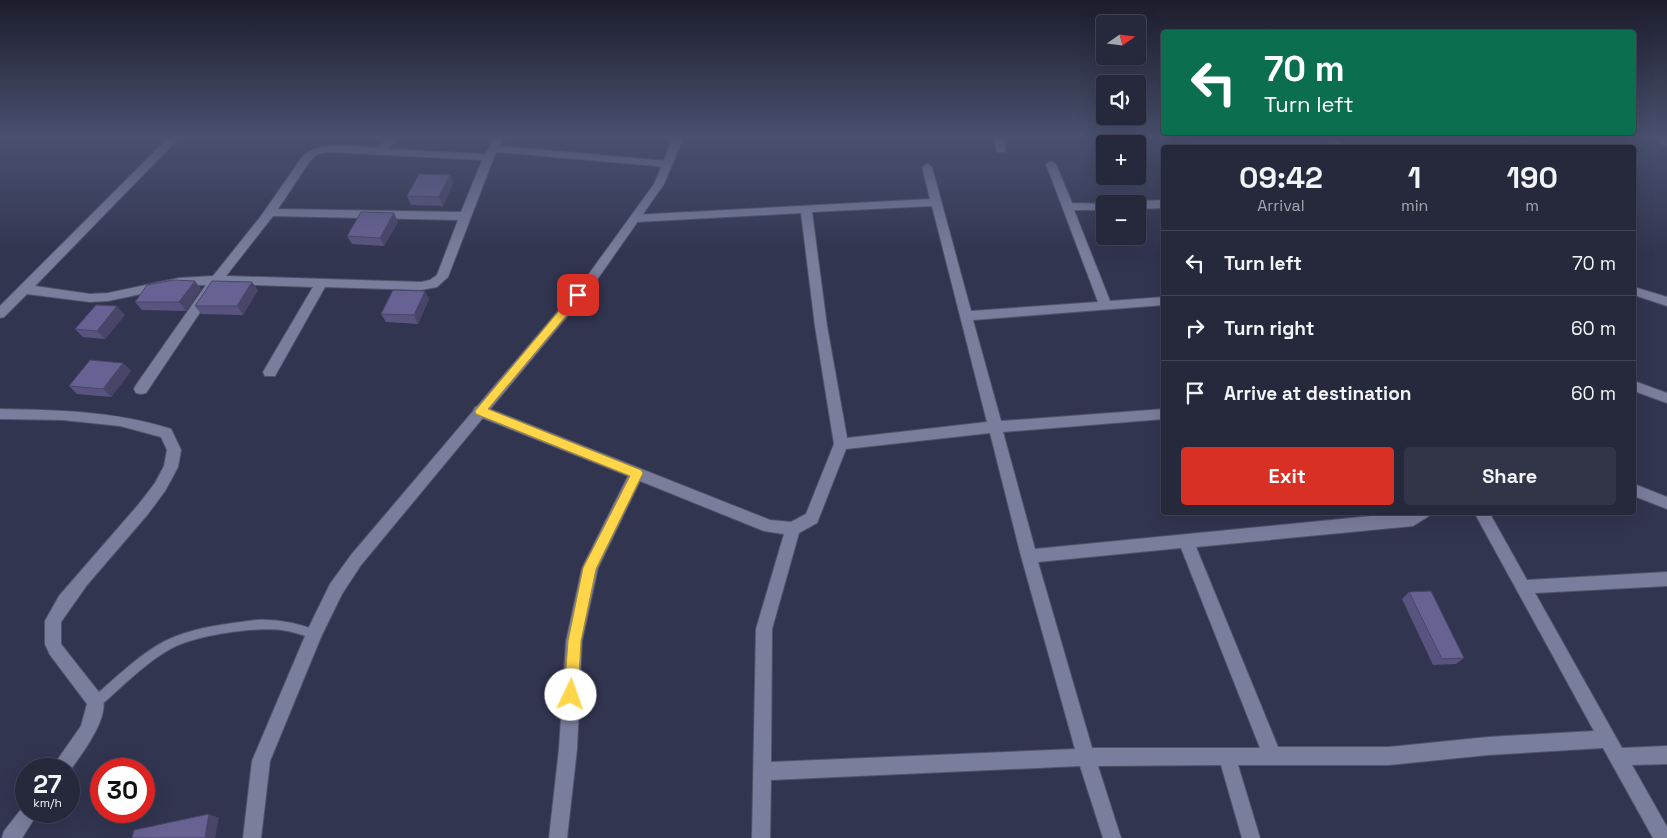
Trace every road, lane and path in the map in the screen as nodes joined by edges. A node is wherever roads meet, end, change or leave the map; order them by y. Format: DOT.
graph roads {
  1 [pos="137,175"];
  2 [pos="295,175"];
  3 [pos="482,175"];
  4 [pos="663,175"];
  5 [pos="929,175"];
  6 [pos="1055,175"];
  7 [pos="936,202"];
  8 [pos="1161,204"];
  9 [pos="1146,205"];
  10 [pos="1096,206"];
  11 [pos="1066,207"];
  12 [pos="806,208"];
  13 [pos="270,212"];
  14 [pos="466,216"];
  15 [pos="636,218"];
  16 [pos="216,280"];
  17 [pos="321,283"];
  18 [pos="24,289"];
  19 [pos="1636,292"];
  20 [pos="1161,300"];
  21 [pos="1667,302"];
  22 [pos="1105,305"];
  23 [pos="0,314"];
  24 [pos="966,316"];
  25 [pos="270,372"];
  26 [pos="1636,387"];
  27 [pos="140,389"];
  28 [pos="1667,398"];
  29 [pos="480,411"];
  30 [pos="0,414"];
  31 [pos="1161,414"];
  32 [pos="995,427"];
  33 [pos="841,444"];
  34 [pos="637,473"];
  35 [pos="1636,491"];
  36 [pos="1667,503"];
  37 [pos="1420,515"];
  38 [pos="1483,515"];
  39 [pos="793,530"];
  40 [pos="1186,541"];
  41 [pos="1029,556"];
  42 [pos="1667,579"];
  43 [pos="1522,587"];
  44 [pos="314,634"];
  45 [pos="96,702"];
  46 [pos="1606,739"];
  47 [pos="1667,754"];
  48 [pos="1086,757"];
  49 [pos="1227,757"];
  50 [pos="1273,757"];
  51 [pos="68,758"];
  52 [pos="1617,758"];
  53 [pos="761,771"];
  54 [pos="22,823"];
  55 [pos="11,838"];
  56 [pos="252,838"];
  57 [pos="558,838"];
  58 [pos="761,838"];
  59 [pos="1112,838"];
  60 [pos="1251,838"];
  61 [pos="1663,838"];
  1 -- 18 [label="street"];
  2 -- 13 [label="street"];
  3 -- 14 [label="street"];
  4 -- 15 [label="street"];
  5 -- 7 [label="street"];
  6 -- 11 [label="street"];
  7 -- 12 [label="street"];
  7 -- 24 [label="street"];
  8 -- 9 [label="street"];
  10 -- 11 [label="street"];
  11 -- 22 [label="street"];
  12 -- 15 [label="street"];
  12 -- 33 [label="street"];
  13 -- 14 [label="street"];
  13 -- 16 [label="street"];
  14 -- 17 [label="street"];
  15 -- 29 [label="street"];
  16 -- 17 [label="street"];
  16 -- 18 [label="street"];
  16 -- 27 [label="street"];
  17 -- 25 [label="street"];
  18 -- 23 [label="street"];
  19 -- 21 [label="street"];
  20 -- 22 [label="street"];
  22 -- 24 [label="street"];
  24 -- 32 [label="street"];
  26 -- 28 [label="street"];
  29 -- 34 [label="street"];
  29 -- 44 [label="street"];
  30 -- 45 [label="street"];
  31 -- 32 [label="street"];
  32 -- 33 [label="street"];
  32 -- 41 [label="street"];
  33 -- 39 [label="street"];
  34 -- 39 [label="street"];
  34 -- 57 [label="street"];
  35 -- 36 [label="street"];
  37 -- 40 [label="street"];
  38 -- 43 [label="street"];
  39 -- 53 [label="street"];
  40 -- 41 [label="street"];
  40 -- 50 [label="street"];
  41 -- 48 [label="street"];
  42 -- 43 [label="street"];
  43 -- 46 [label="street"];
  44 -- 45 [label="lane"];
  44 -- 56 [label="street"];
  45 -- 51 [label="street"];
  46 -- 50 [label="street"];
  46 -- 52 [label="street"];
  47 -- 52 [label="street"];
  48 -- 49 [label="street"];
  48 -- 53 [label="street"];
  48 -- 59 [label="street"];
  49 -- 50 [label="street"];
  49 -- 60 [label="street"];
  52 -- 61 [label="street"];
  53 -- 58 [label="street"];
  54 -- 55 [label="street"];
}
